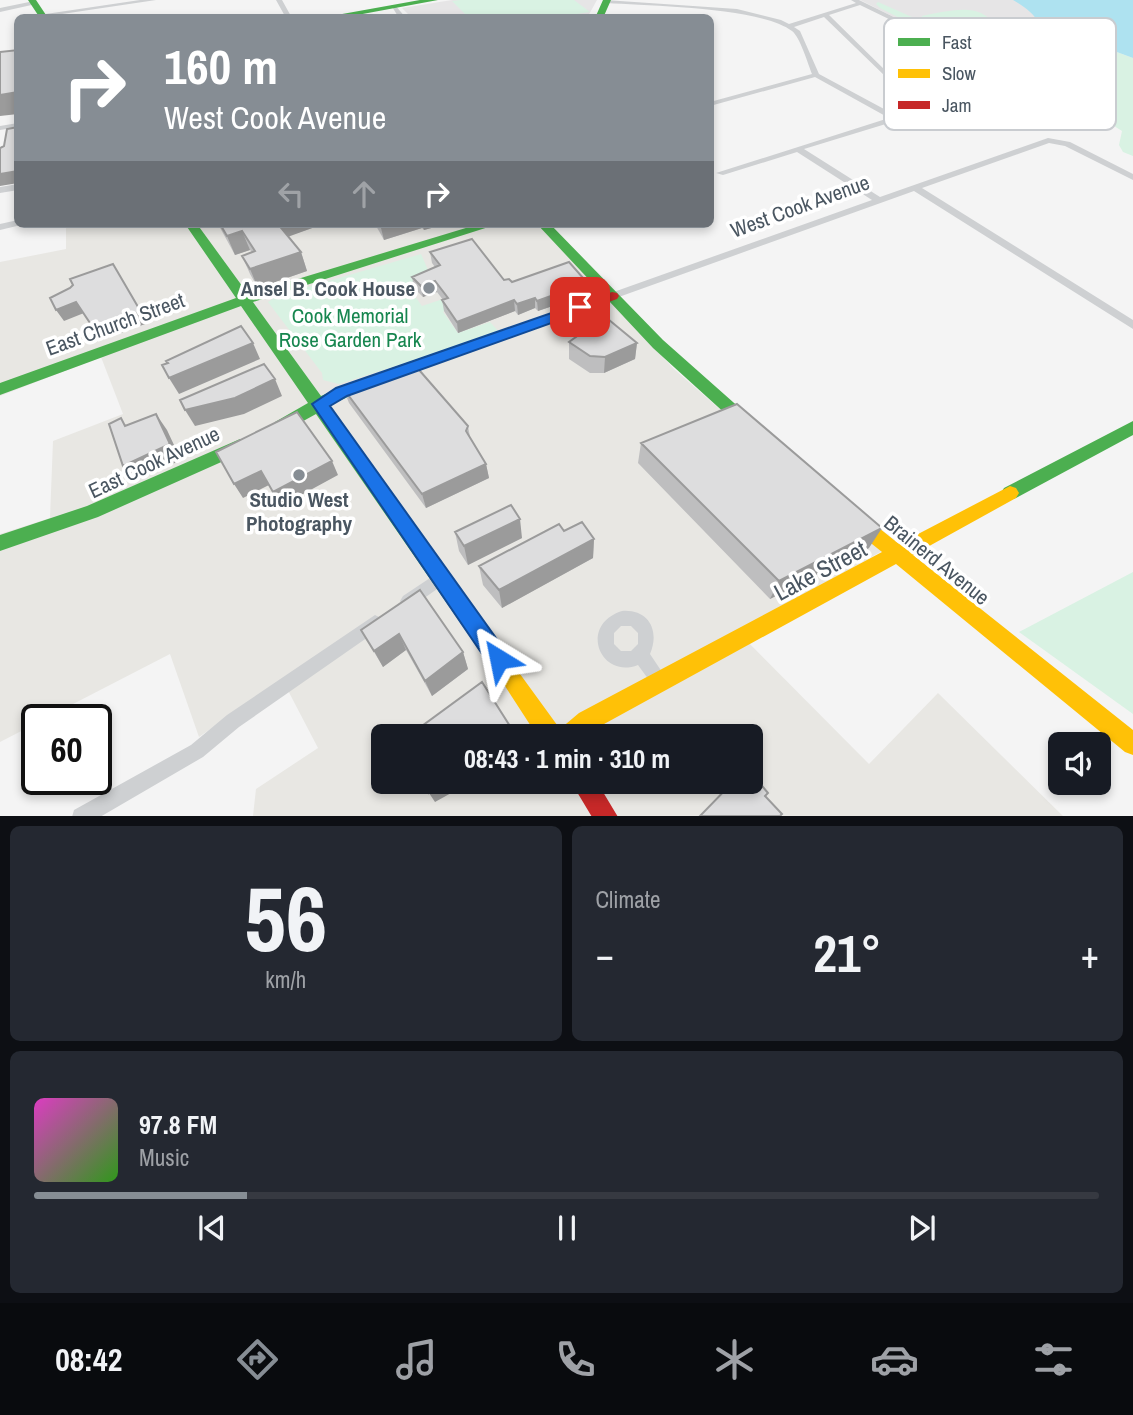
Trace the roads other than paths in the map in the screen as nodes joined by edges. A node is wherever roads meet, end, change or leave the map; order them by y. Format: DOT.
graph roads {
  1 [pos="153,0"];
  2 [pos="433,0"];
  3 [pos="607,0"];
  4 [pos="854,0"];
  5 [pos="862,2"];
  6 [pos="38,9"];
  7 [pos="0,10"];
  8 [pos="398,12"];
  9 [pos="373,14"];
  10 [pos="824,14"];
  11 [pos="894,18"];
  12 [pos="789,26"];
  13 [pos="884,72"];
  14 [pos="816,75"];
  15 [pos="714,103"];
  16 [pos="884,111"];
  17 [pos="884,122"];
  18 [pos="1058,141"];
  19 [pos="798,149"];
  20 [pos="720,173"];
  21 [pos="1133,177"];
  22 [pos="915,188"];
  23 [pos="879,200"];
  24 [pos="194,228"];
  25 [pos="479,228"];
  26 [pos="547,228"];
  27 [pos="612,296"];
  28 [pos="245,299"];
  29 [pos="1133,325"];
  30 [pos="0,389"];
  31 [pos="320,404"];
  32 [pos="1133,427"];
  33 [pos="758,433"];
  34 [pos="845,510"];
  35 [pos="0,543"];
  36 [pos="896,556"];
  37 [pos="442,578"];
  38 [pos="641,655"];
  39 [pos="660,681"];
  40 [pos="543,724"];
  41 [pos="583,724"];
  42 [pos="1133,744"];
  43 [pos="591,794"];
  44 [pos="83,816"];
  45 [pos="605,816"];
  1 -- 6 [label="street"];
  2 -- 8 [label="street"];
  3 -- 12 [label="street"];
  4 -- 5 [label="street"];
  5 -- 10 [label="street"];
  5 -- 11 [label="street"];
  6 -- 7 [label="street"];
  8 -- 9 [label="street"];
  10 -- 12 [label="street"];
  10 -- 13 [label="street"];
  12 -- 14 [label="street"];
  14 -- 15 [label="street"];
  14 -- 16 [label="street"];
  17 -- 19 [label="street"];
  18 -- 21 [label="street"];
  18 -- 22 [label="street, West Cook Avenue"];
  19 -- 20 [label="street"];
  19 -- 23 [label="street"];
  22 -- 23 [label="street, West Cook Avenue"];
  22 -- 29 [label="street"];
  23 -- 27 [label="street, West Cook Avenue"];
  24 -- 28 [label="street"];
  25 -- 28 [label="street, East Church Street"];
  26 -- 27 [label="street"];
  27 -- 31 [label="street, West Cook Avenue"];
  27 -- 33 [label="street"];
  28 -- 30 [label="street, East Church Street"];
  28 -- 31 [label="street"];
  31 -- 35 [label="street, East Cook Avenue"];
  31 -- 37 [label="street"];
  32 -- 36 [label="street, Lake Street"];
  34 -- 36 [label="street, Brainerd Avenue"];
  36 -- 39 [label="street, Lake Street"];
  36 -- 42 [label="street, Brainerd Avenue"];
  37 -- 40 [label="street"];
  37 -- 44 [label="street"];
  38 -- 39 [label="street"];
  39 -- 41 [label="street, Lake Street"];
  43 -- 45 [label="street"];
}
